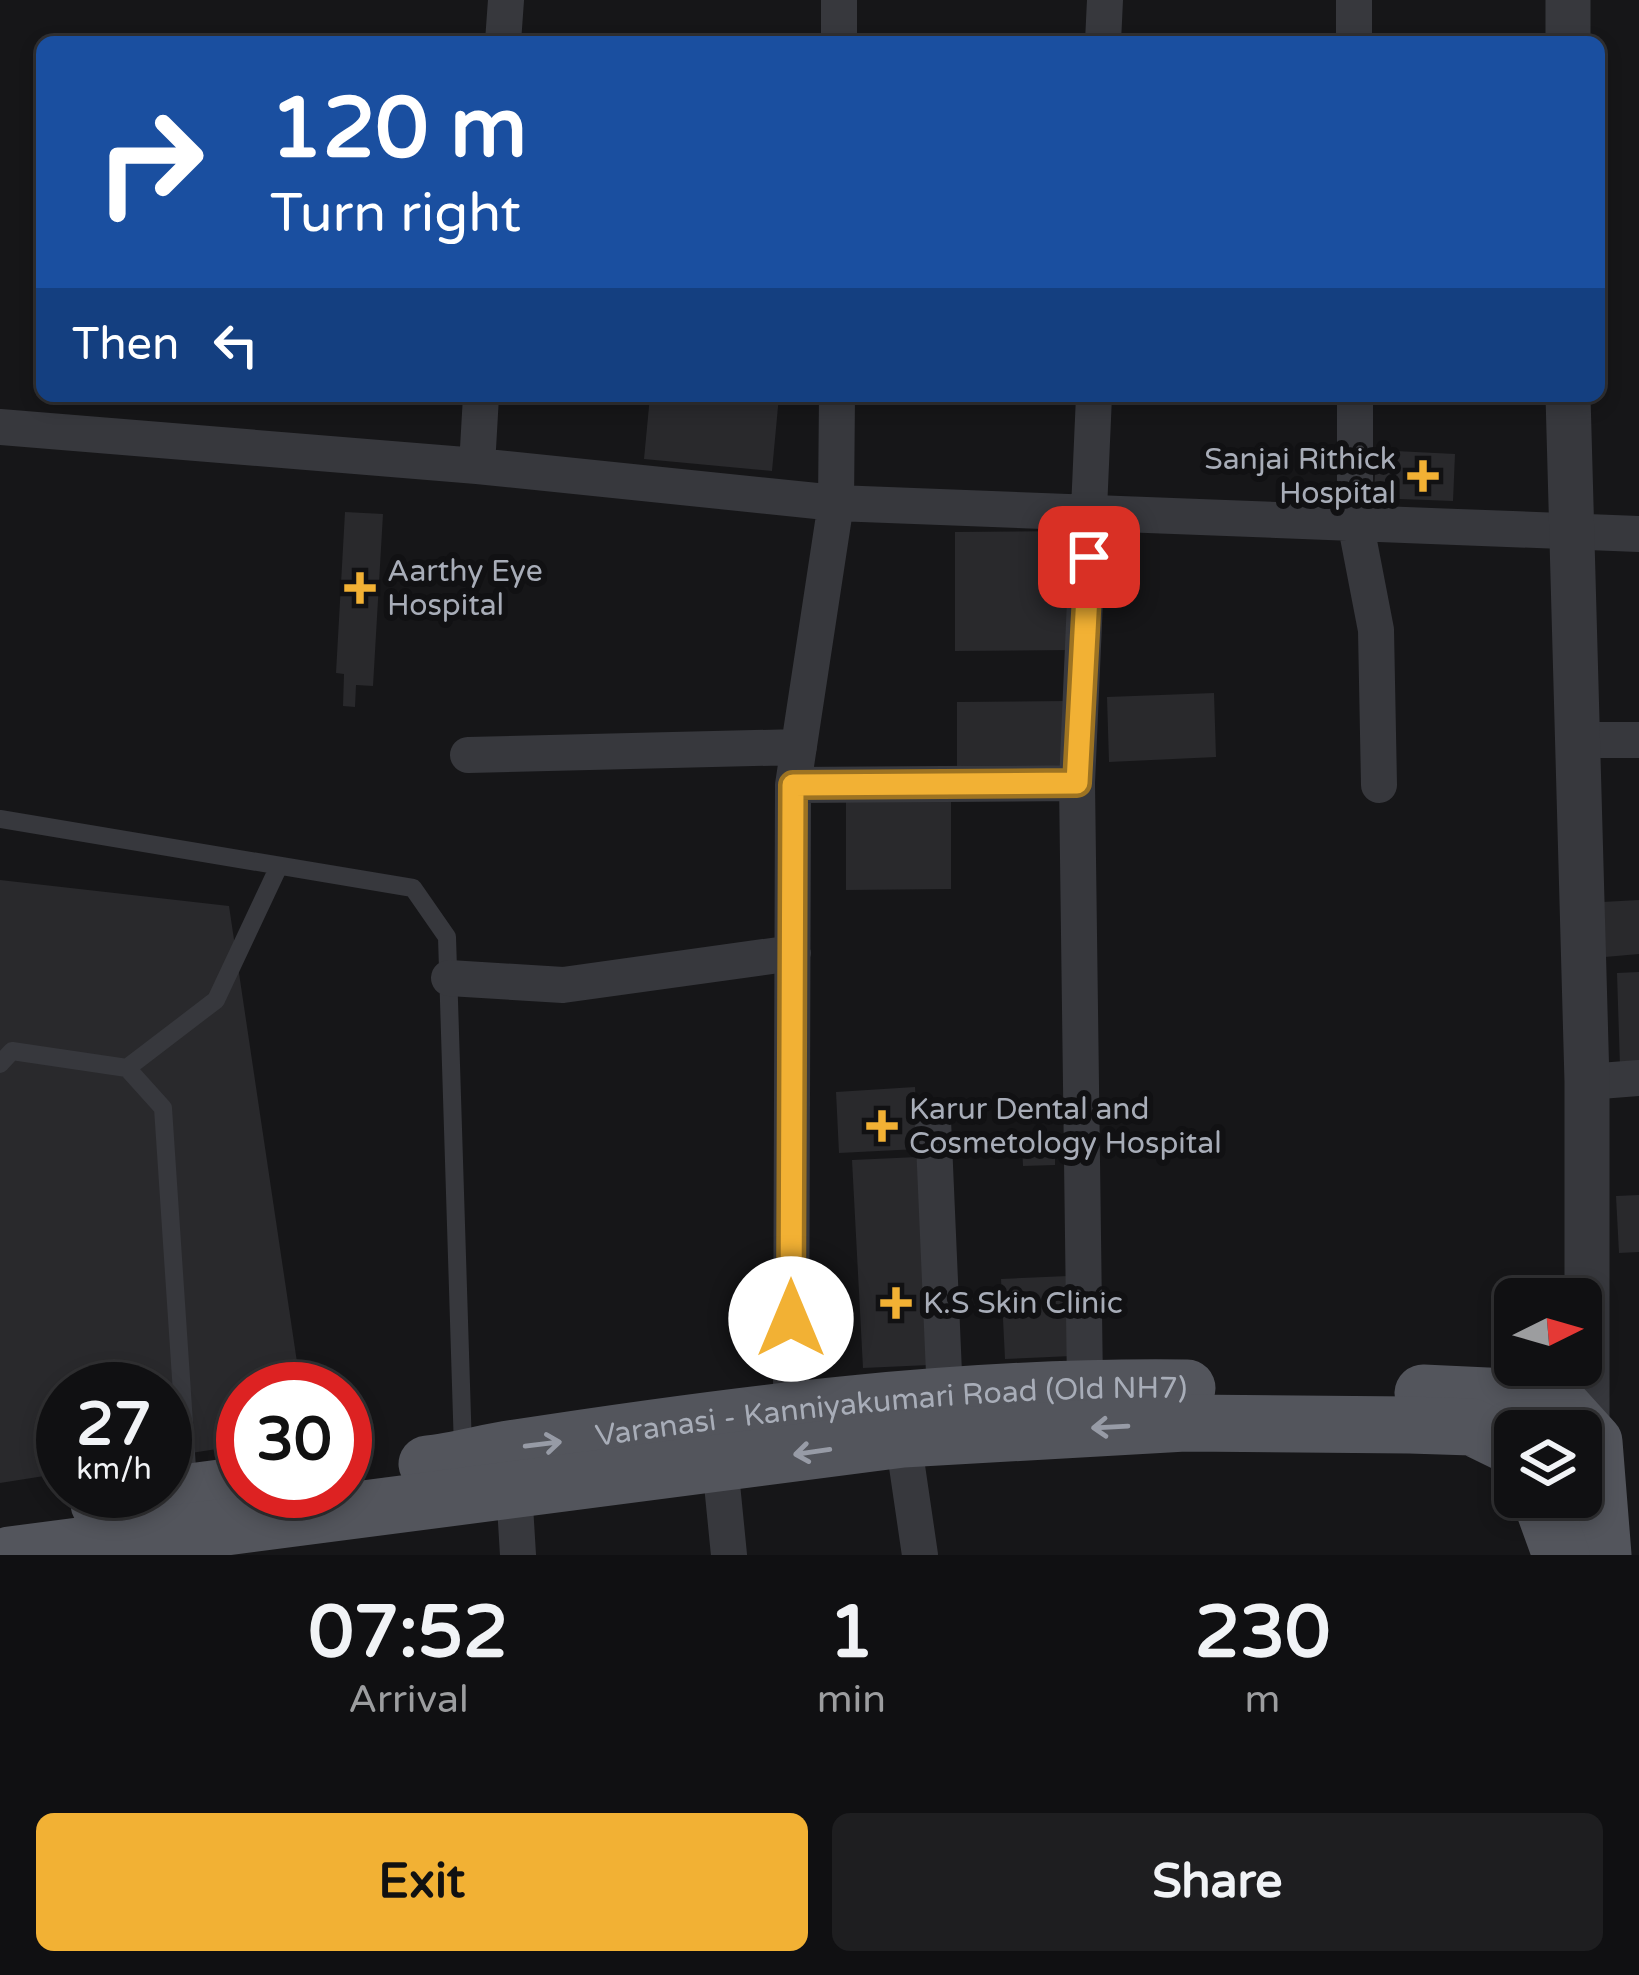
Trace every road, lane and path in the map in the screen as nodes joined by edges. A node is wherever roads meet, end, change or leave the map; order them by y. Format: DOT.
graph roads {
  1 [pos="506,0"];
  2 [pos="839,0"];
  3 [pos="1105,0"];
  4 [pos="1354,0"];
  5 [pos="1568,0"];
  6 [pos="503,36"];
  7 [pos="839,36"];
  8 [pos="1103,36"];
  9 [pos="1354,36"];
  10 [pos="1568,36"];
  11 [pos="481,402"];
  12 [pos="837,402"];
  13 [pos="1094,402"];
  14 [pos="1354,402"];
  15 [pos="1568,402"];
  16 [pos="0,427"];
  17 [pos="477,466"];
  18 [pos="836,502"];
  19 [pos="1091,512"];
  20 [pos="1354,521"];
  21 [pos="1568,534"];
  22 [pos="1639,534"];
  23 [pos="1574,740"];
  24 [pos="1639,740"];
  25 [pos="799,747"];
  26 [pos="468,755"];
  27 [pos="1077,783"];
  28 [pos="793,785"];
  29 [pos="1379,785"];
  30 [pos="0,819"];
  31 [pos="279,866"];
  32 [pos="793,953"];
  33 [pos="449,978"];
  34 [pos="0,1064"];
  35 [pos="128,1068"];
  36 [pos="1639,1078"];
  37 [pos="1587,1082"];
  38 [pos="933,1120"];
  39 [pos="216,1372"];
  40 [pos="1084,1387"];
  41 [pos="945,1396"];
  42 [pos="1568,1410"];
  43 [pos="1587,1410"];
  44 [pos="790,1411"];
  45 [pos="1494,1438"];
  46 [pos="903,1439"];
  47 [pos="464,1460"];
  48 [pos="721,1464"];
  49 [pos="372,1471"];
  50 [pos="514,1489"];
  51 [pos="372,1501"];
  52 [pos="216,1513"];
  53 [pos="222,1518"];
  54 [pos="1548,1518"];
  55 [pos="1600,1518"];
  56 [pos="0,1520"];
  57 [pos="114,1547"];
  58 [pos="10,1555"];
  59 [pos="518,1555"];
  60 [pos="729,1555"];
  61 [pos="920,1555"];
  62 [pos="1561,1555"];
  63 [pos="1603,1555"];
  1 -- 6 [label="street"];
  2 -- 7 [label="street"];
  3 -- 8 [label="street"];
  4 -- 9 [label="street"];
  5 -- 10 [label="street"];
  11 -- 17 [label="street"];
  12 -- 18 [label="street"];
  13 -- 19 [label="street"];
  14 -- 20 [label="street"];
  15 -- 21 [label="street"];
  16 -- 17 [label="street"];
  17 -- 18 [label="street"];
  18 -- 19 [label="street"];
  18 -- 25 [label="street"];
  19 -- 20 [label="street"];
  19 -- 27 [label="street"];
  20 -- 21 [label="street"];
  20 -- 29 [label="street"];
  21 -- 22 [label="street"];
  21 -- 23 [label="street"];
  23 -- 24 [label="street"];
  23 -- 37 [label="street"];
  25 -- 26 [label="street"];
  25 -- 28 [label="street"];
  27 -- 28 [label="street"];
  27 -- 40 [label="street"];
  28 -- 32 [label="street"];
  30 -- 31 [label="lane"];
  31 -- 33 [label="lane"];
  31 -- 35 [label="lane"];
  32 -- 33 [label="street"];
  32 -- 44 [label="street"];
  33 -- 47 [label="lane"];
  34 -- 35 [label="lane"];
  35 -- 39 [label="lane"];
  36 -- 37 [label="street"];
  37 -- 43 [label="street"];
  38 -- 41 [label="street"];
  40 -- 41 [label="main road, Varanasi - Kanniyakumari Road (Old NH7)"];
  40 -- 42 [label="main road, Varanasi - Kanniyakumari Road (Old NH7)"];
  41 -- 44 [label="main road, Varanasi - Kanniyakumari Road (Old NH7)"];
  47 -- 44 [label="main road, Varanasi - Kanniyakumari Road (Old NH7), one-way"];
  45 -- 46 [label="main road, one-way"];
  46 -- 48 [label="main road, one-way"];
  46 -- 61 [label="street"];
  47 -- 49 [label="main road, Varanasi - Kanniyakumari Road (Old NH7)"];
  48 -- 50 [label="main road"];
  48 -- 60 [label="street"];
  50 -- 51 [label="main road"];
  50 -- 59 [label="street"];
  52 -- 56 [label="main road"];
  53 -- 57 [label="main road"];
  54 -- 62 [label="main road"];
  55 -- 63 [label="main road"];
  57 -- 58 [label="main road"];
}
